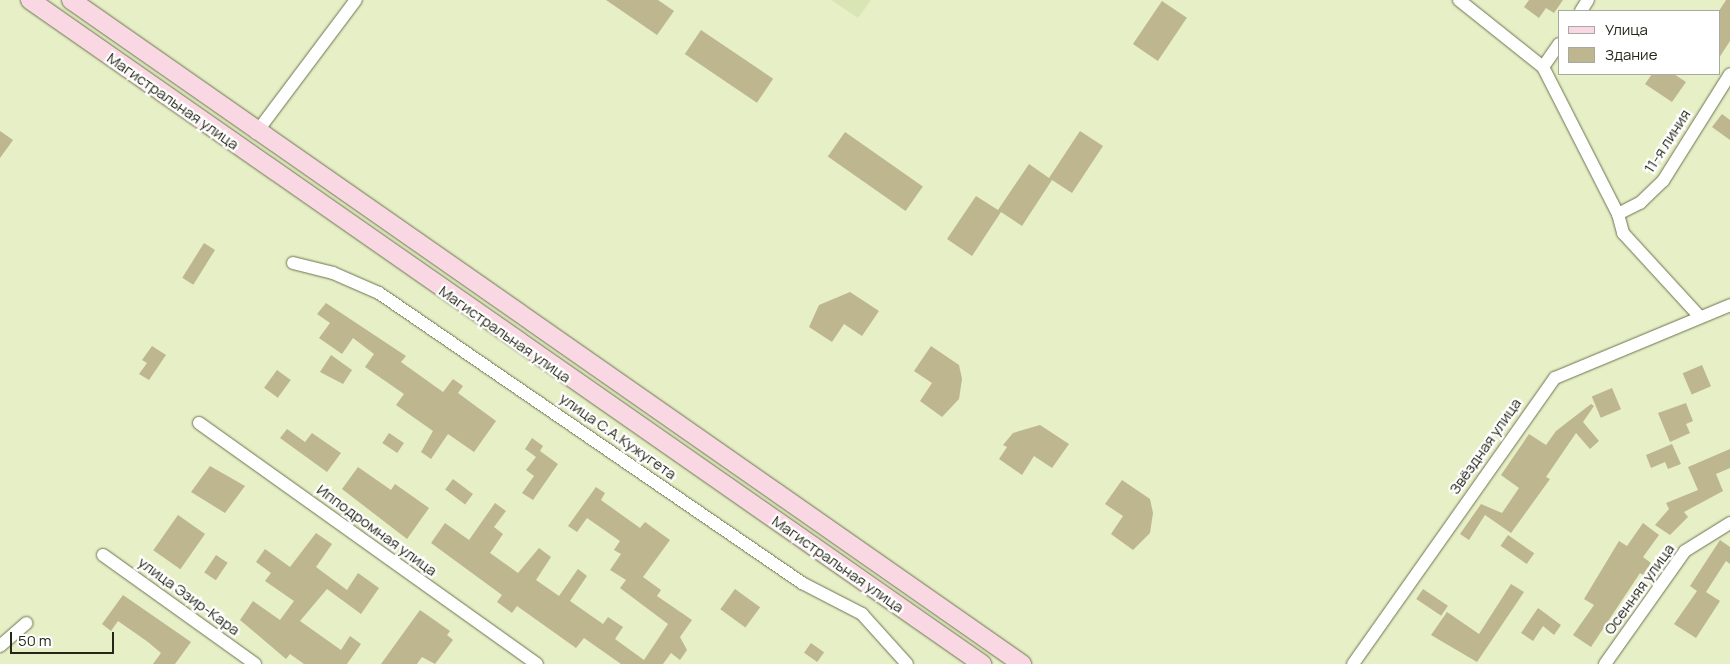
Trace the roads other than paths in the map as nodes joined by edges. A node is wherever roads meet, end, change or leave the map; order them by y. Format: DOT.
graph roads {
  1 [pos="70,0"];
  2 [pos="356,0"];
  3 [pos="1459,0"];
  4 [pos="35,1"];
  5 [pos="1558,45"];
  6 [pos="1543,67"];
  7 [pos="1730,74"];
  8 [pos="256,133"];
  9 [pos="1618,214"];
  10 [pos="293,263"];
  11 [pos="1730,305"];
  12 [pos="1700,317"];
  13 [pos="199,423"];
  14 [pos="1730,523"];
  15 [pos="103,554"];
  16 [pos="26,623"];
  17 [pos="0,646"];
  18 [pos="255,664"];
  19 [pos="537,664"];
  20 [pos="907,664"];
  21 [pos="982,664"];
  22 [pos="1022,664"];
  23 [pos="1353,664"];
  24 [pos="1606,664"];
  1 -- 8 [label="main road, Магистральная улица"];
  2 -- 8 [label="street"];
  3 -- 6 [label="street"];
  4 -- 21 [label="main road, Магистральная улица"];
  5 -- 6 [label="street"];
  6 -- 9 [label="street"];
  7 -- 9 [label="street, 11-я линия"];
  8 -- 22 [label="main road, Магистральная улица"];
  9 -- 12 [label="street"];
  10 -- 20 [label="street, улица С.А.Кужугета"];
  11 -- 12 [label="street, Звёздная улица"];
  12 -- 23 [label="street, Звёздная улица"];
  13 -- 19 [label="street, Ипподромная улица"];
  14 -- 24 [label="street, Осенняя улица"];
  15 -- 18 [label="street, улица Эзир-Кара"];
  16 -- 17 [label="street"];
}
